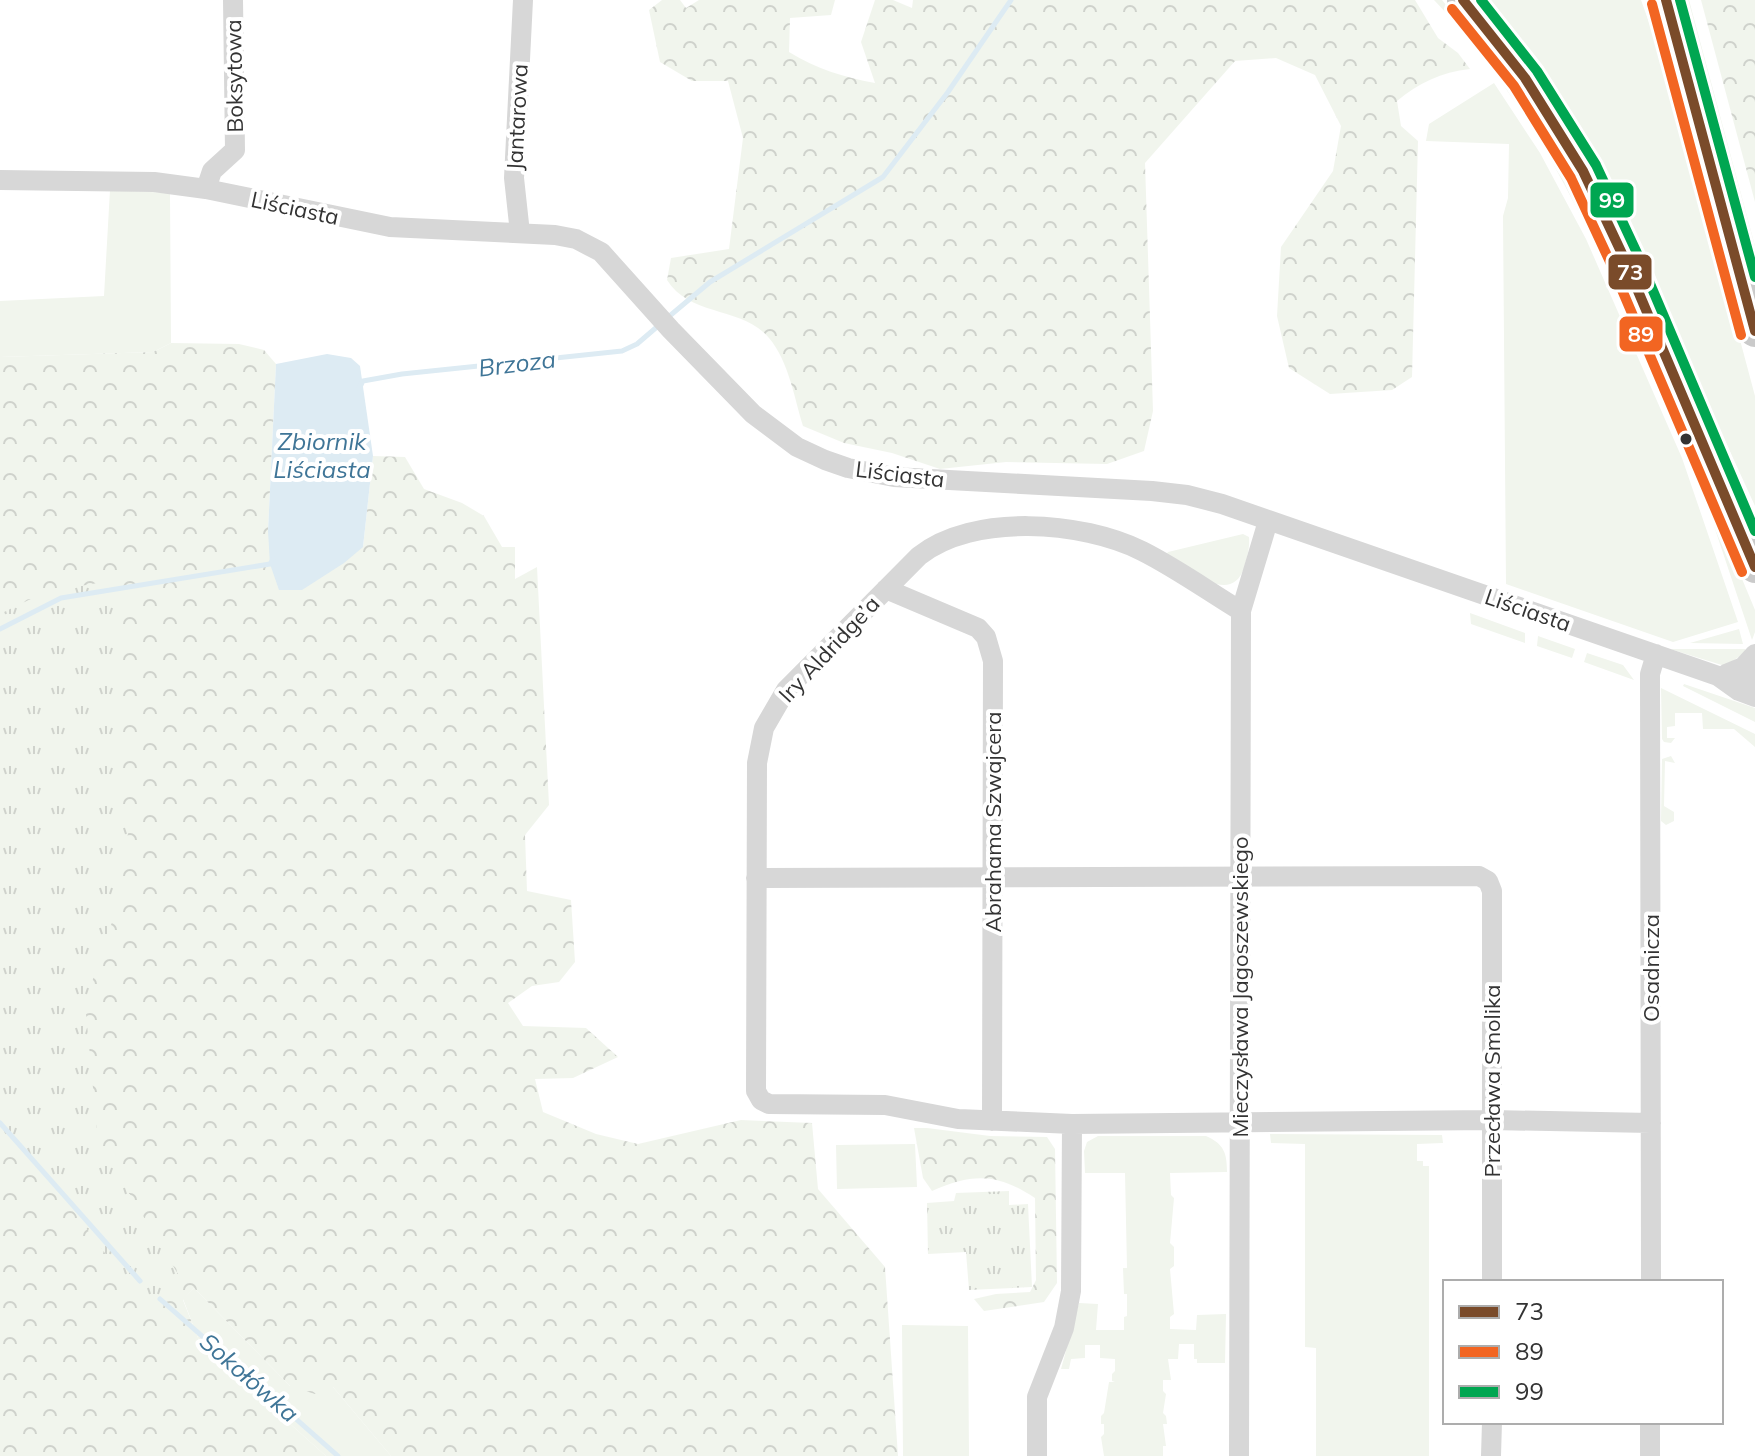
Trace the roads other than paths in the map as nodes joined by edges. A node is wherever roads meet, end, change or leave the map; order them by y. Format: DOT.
graph roads {
  1 [pos="233,0"];
  2 [pos="523,0"];
  3 [pos="1463,0"];
  4 [pos="1666,0"];
  5 [pos="0,180"];
  6 [pos="206,189"];
  7 [pos="520,233"];
  8 [pos="1755,331"];
  9 [pos="1268,521"];
  10 [pos="1755,567"];
  11 [pos="886,589"];
  12 [pos="1241,611"];
  13 [pos="1656,654"];
  14 [pos="1755,654"];
  15 [pos="1718,676"];
  16 [pos="1755,678"];
  17 [pos="1755,697"];
  18 [pos="993,877"];
  19 [pos="1241,877"];
  20 [pos="756,878"];
  21 [pos="1492,1120"];
  22 [pos="992,1121"];
  23 [pos="1651,1123"];
  24 [pos="1072,1124"];
  25 [pos="1239,1124"];
  26 [pos="1492,1280"];
  27 [pos="1651,1280"];
  28 [pos="1492,1424"];
  29 [pos="1650,1424"];
  30 [pos="1037,1456"];
  31 [pos="1239,1456"];
  32 [pos="1491,1456"];
  33 [pos="1650,1456"];
  1 -- 6 [label="street, Boksytowa"];
  2 -- 7 [label="street, Jantarowa"];
  3 -- 10 [label="main road"];
  4 -- 8 [label="main road"];
  5 -- 6 [label="street, Liściasta"];
  6 -- 7 [label="street, Liściasta"];
  7 -- 9 [label="street, Liściasta"];
  9 -- 12 [label="street, Mieczysława Jagoszewskiego"];
  9 -- 13 [label="street, Liściasta"];
  11 -- 12 [label="street, Iry Aldridge’a"];
  11 -- 18 [label="street, Abrahama Szwajcera"];
  11 -- 20 [label="street, Iry Aldridge’a"];
  12 -- 19 [label="street, Mieczysława Jagoszewskiego"];
  13 -- 15 [label="street, Liściasta"];
  13 -- 23 [label="street, Osadnicza"];
  14 -- 15 [label="street"];
  15 -- 16 [label="street, Liściasta"];
  15 -- 17 [label="street, Liściasta"];
  18 -- 19 [label="street"];
  18 -- 20 [label="street"];
  18 -- 22 [label="street, Abrahama Szwajcera"];
  19 -- 21 [label="street, Przecława Smolika"];
  19 -- 25 [label="street, Mieczysława Jagoszewskiego"];
  20 -- 22 [label="street, Iry Aldridge’a"];
  21 -- 23 [label="street"];
  21 -- 25 [label="street"];
  21 -- 26 [label="street, Przecława Smolika"];
  22 -- 24 [label="street"];
  23 -- 27 [label="street, Osadnicza"];
  24 -- 25 [label="street"];
  24 -- 30 [label="street"];
  25 -- 31 [label="street, Mieczysława Jagoszewskiego"];
  28 -- 32 [label="street"];
  29 -- 33 [label="street"];
}
